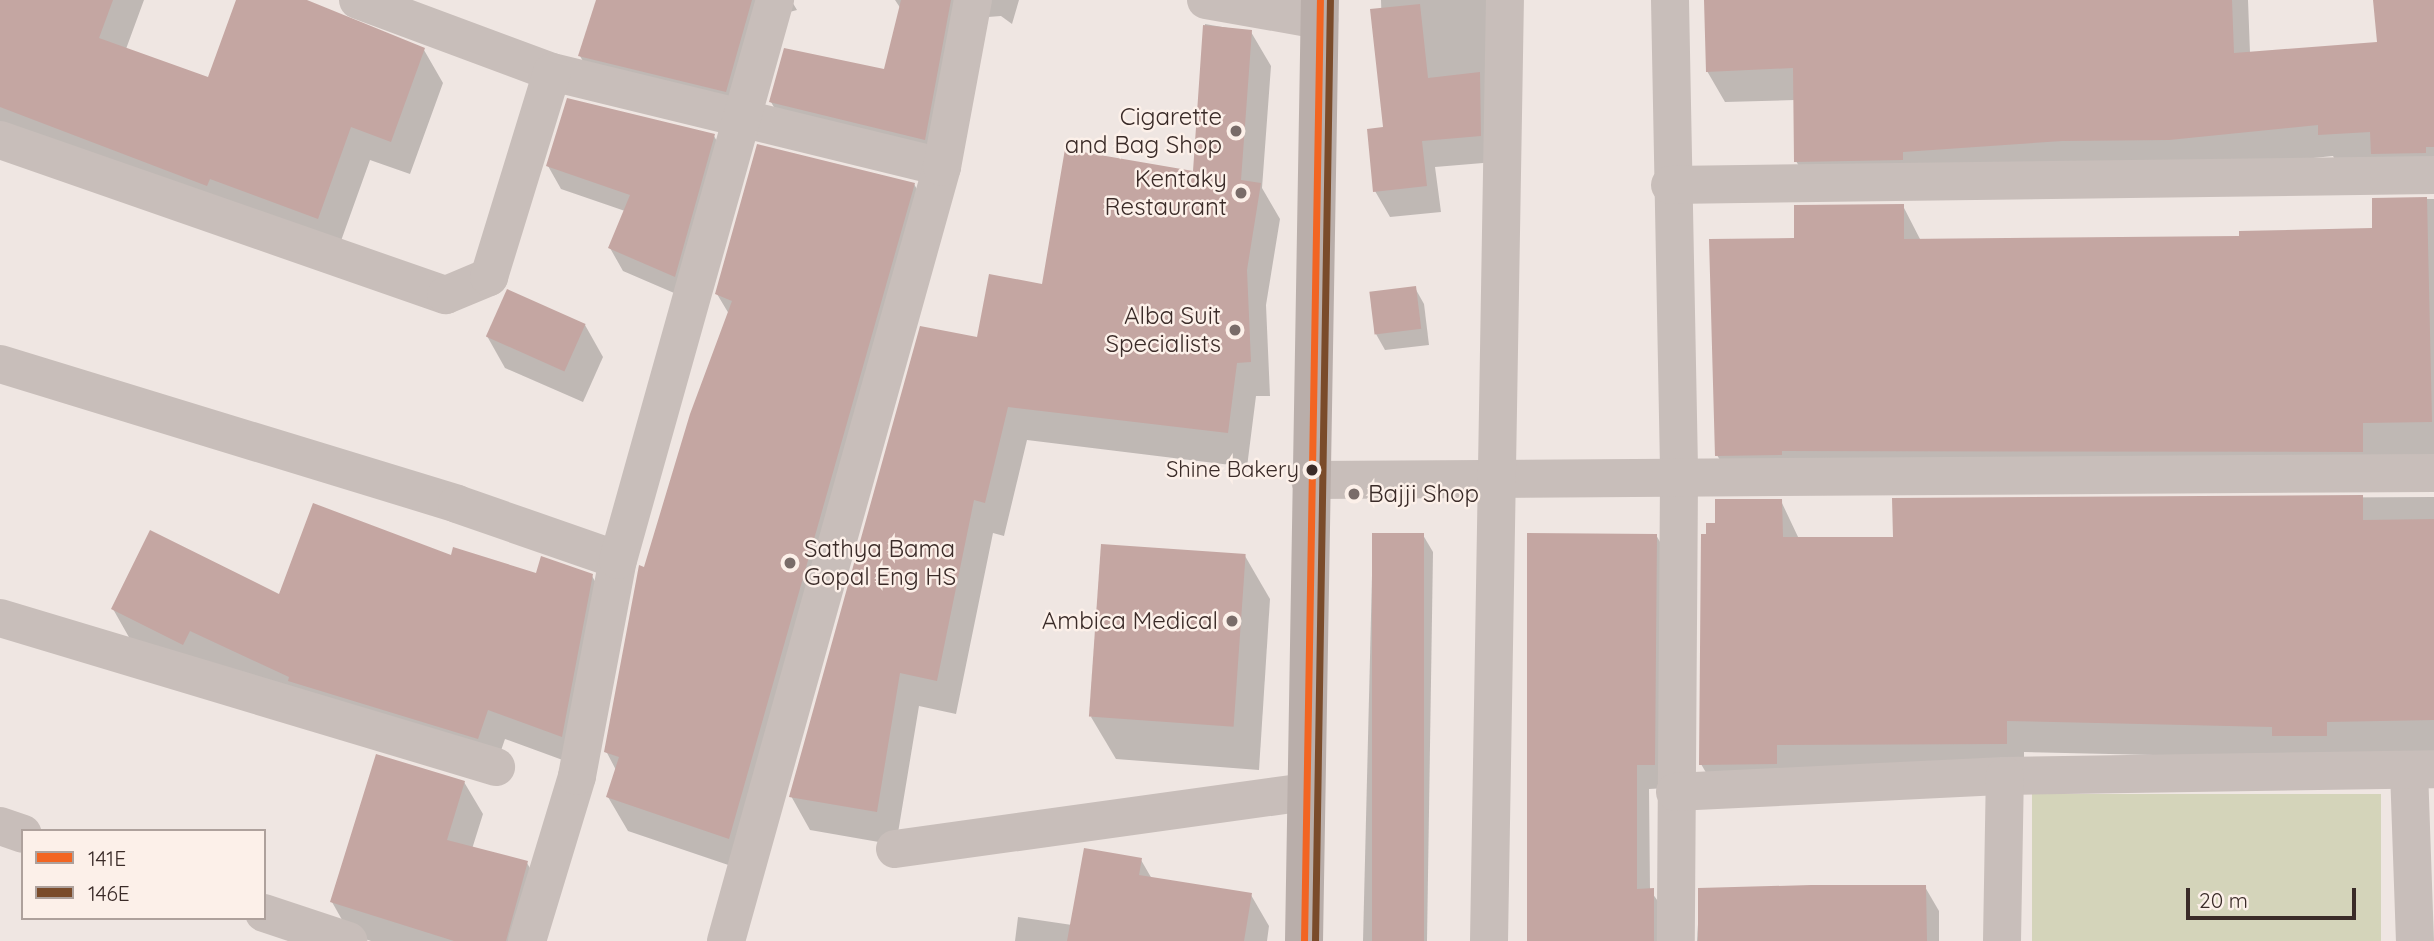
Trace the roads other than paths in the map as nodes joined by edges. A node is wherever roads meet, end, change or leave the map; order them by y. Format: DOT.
graph roads {
  1 [pos="358,0"];
  2 [pos="775,0"];
  3 [pos="973,0"];
  4 [pos="1206,0"];
  5 [pos="1505,0"];
  6 [pos="1670,0"];
  7 [pos="1320,10"];
  8 [pos="552,72"];
  9 [pos="739,116"];
  10 [pos="0,139"];
  11 [pos="942,167"];
  12 [pos="2434,175"];
  13 [pos="1670,185"];
  14 [pos="0,364"];
  15 [pos="2434,472"];
  16 [pos="1310,480"];
  17 [pos="1496,480"];
  18 [pos="1679,480"];
  19 [pos="618,560"];
  20 [pos="0,618"];
  21 [pos="496,766"];
  22 [pos="2422,769"];
  23 [pos="2005,776"];
  24 [pos="1306,792"];
  25 [pos="1675,792"];
  26 [pos="0,826"];
  27 [pos="21,833"];
  28 [pos="895,849"];
  29 [pos="266,914"];
  30 [pos="348,941"];
  31 [pos="527,941"];
  32 [pos="726,941"];
  33 [pos="1304,941"];
  34 [pos="1489,941"];
  35 [pos="1676,941"];
  36 [pos="2001,941"];
  37 [pos="2415,941"];
  1 -- 8 [label="street"];
  2 -- 9 [label="street"];
  3 -- 11 [label="street"];
  4 -- 7 [label="street"];
  5 -- 17 [label="street"];
  6 -- 13 [label="street"];
  7 -- 16 [label="street"];
  8 -- 9 [label="street"];
  8 -- 10 [label="street"];
  9 -- 11 [label="street"];
  9 -- 19 [label="street"];
  11 -- 32 [label="street"];
  12 -- 13 [label="street"];
  13 -- 18 [label="street"];
  14 -- 19 [label="street"];
  15 -- 18 [label="street"];
  16 -- 17 [label="street"];
  16 -- 24 [label="street"];
  17 -- 18 [label="street"];
  17 -- 34 [label="street"];
  18 -- 25 [label="street"];
  19 -- 31 [label="street"];
  20 -- 21 [label="street"];
  22 -- 23 [label="street"];
  22 -- 37 [label="street"];
  23 -- 25 [label="street"];
  23 -- 36 [label="street"];
  24 -- 28 [label="street"];
  24 -- 33 [label="street"];
  25 -- 35 [label="street"];
  26 -- 27 [label="street"];
  29 -- 30 [label="street"];
}
